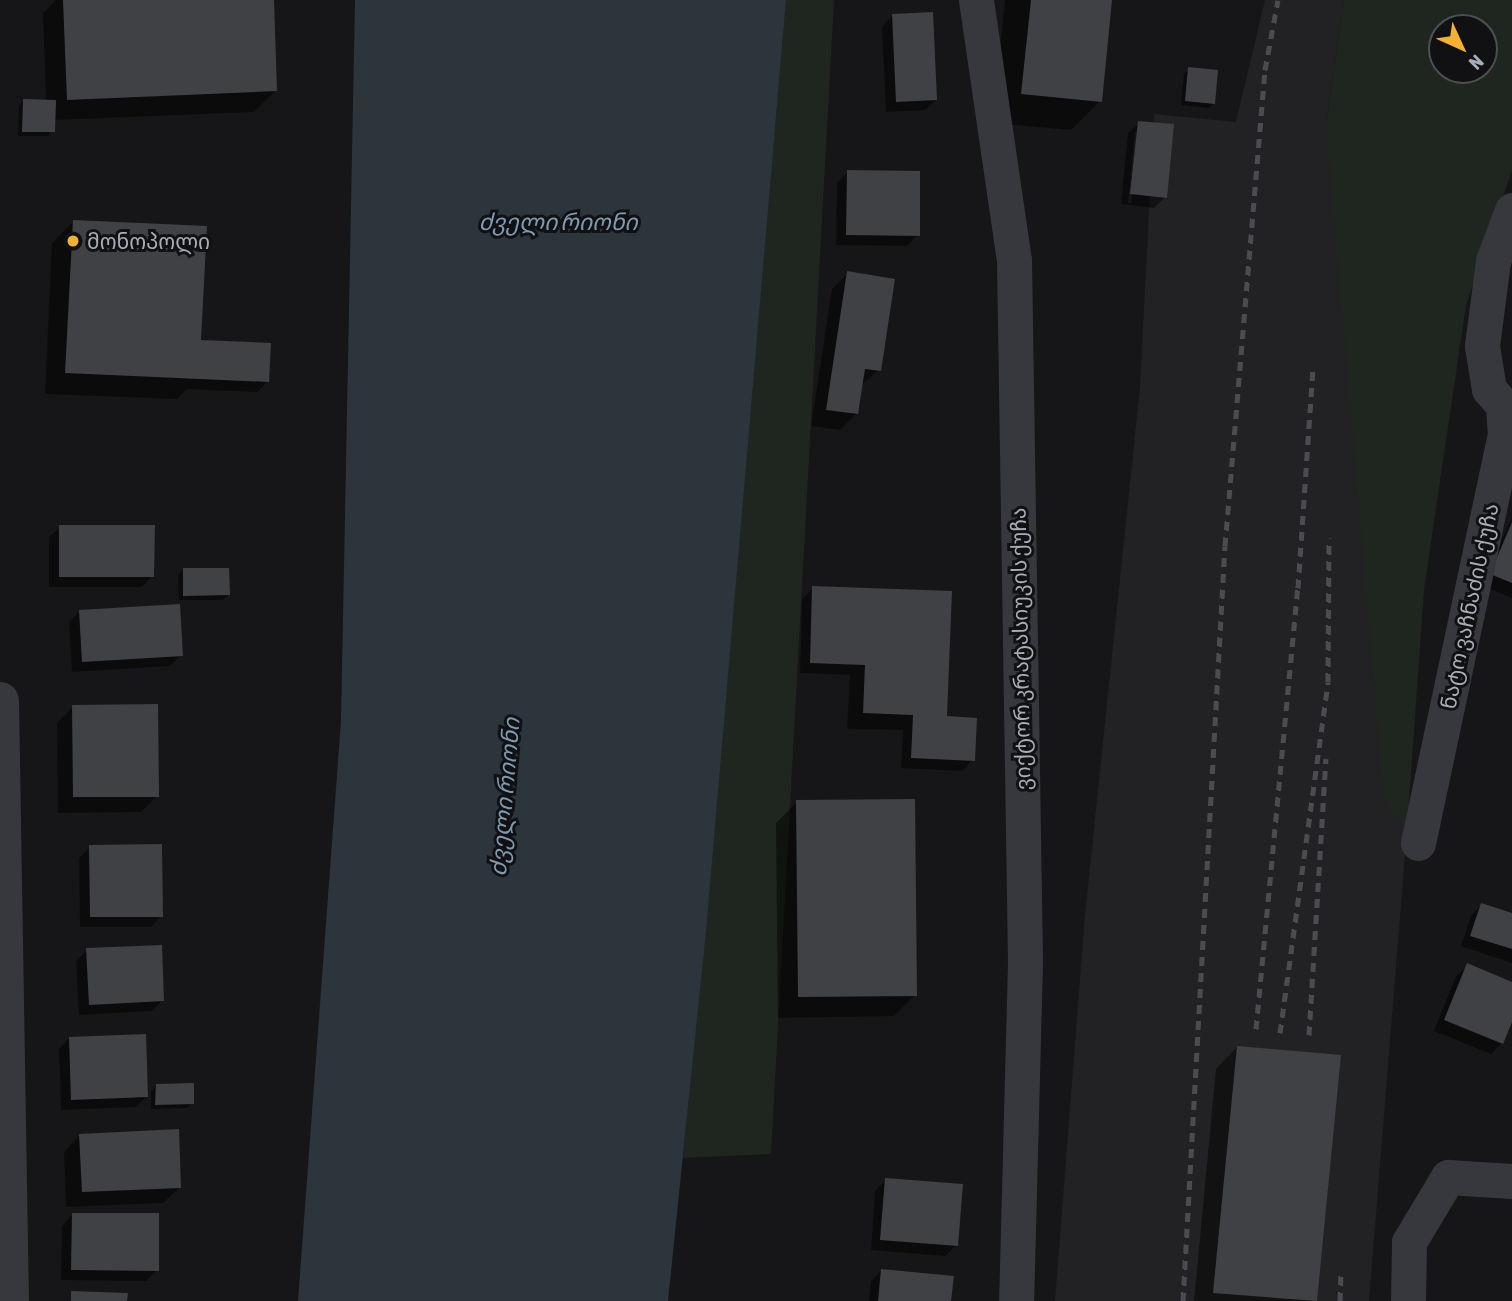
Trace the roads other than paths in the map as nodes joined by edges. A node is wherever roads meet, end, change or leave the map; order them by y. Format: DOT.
graph roads {
  1 [pos="976,0"];
  2 [pos="1512,210"];
  3 [pos="1507,410"];
  4 [pos="0,701"];
  5 [pos="1418,843"];
  6 [pos="1512,1181"];
  7 [pos="10,1301"];
  8 [pos="1016,1301"];
  9 [pos="1408,1301"];
  1 -- 8 [label="street, ვიქტორ კრატასიუკის ქუჩა"];
  2 -- 3 [label="street, ნატო ვაჩნაძის ქუჩა"];
  3 -- 5 [label="street, ნატო ვაჩნაძის ქუჩა"];
  4 -- 7 [label="street"];
  6 -- 9 [label="street"];
}
